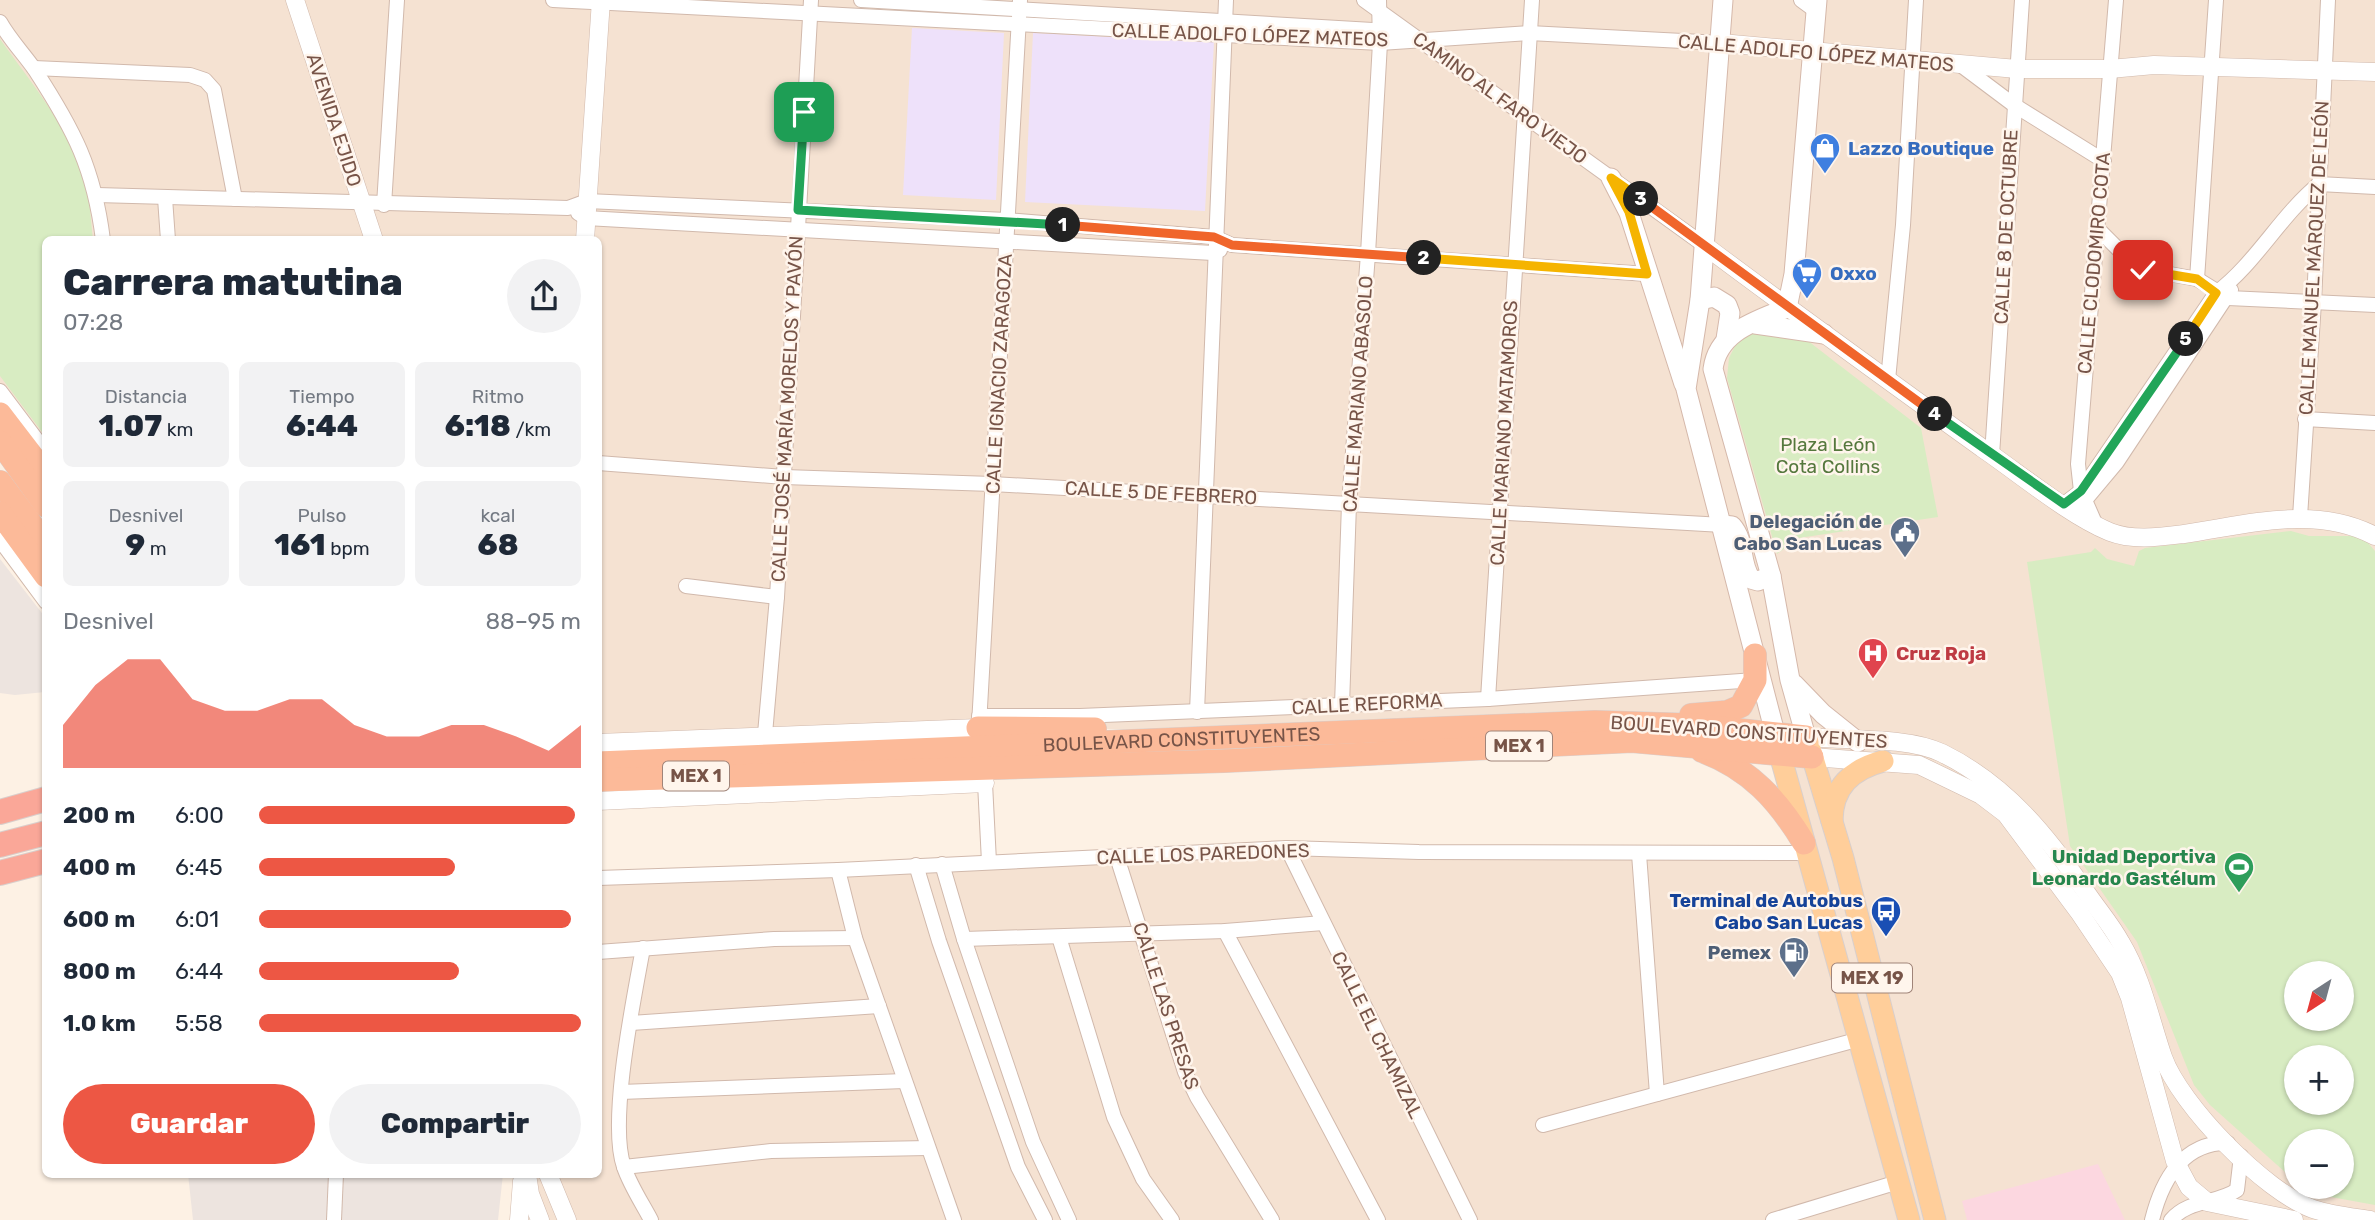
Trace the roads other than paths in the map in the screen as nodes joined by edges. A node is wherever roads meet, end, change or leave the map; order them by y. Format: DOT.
graph roads {
  1 [pos="295,0"];
  2 [pos="397,0"];
  3 [pos="553,0"];
  4 [pos="861,0"];
  5 [pos="1226,0"];
  6 [pos="1364,0"];
  7 [pos="1532,0"];
  8 [pos="1723,0"];
  9 [pos="1916,0"];
  10 [pos="2022,0"];
  11 [pos="2116,0"];
  12 [pos="2216,0"];
  13 [pos="2328,0"];
  14 [pos="601,1"];
  15 [pos="1811,4"];
  16 [pos="1020,5"];
  17 [pos="1379,5"];
  18 [pos="811,7"];
  19 [pos="0,22"];
  20 [pos="1018,24"];
  21 [pos="1224,28"];
  22 [pos="1529,33"];
  23 [pos="1412,36"];
  24 [pos="1380,37"];
  25 [pos="1721,43"];
  26 [pos="1813,51"];
  27 [pos="1913,61"];
  28 [pos="1962,66"];
  29 [pos="2210,66"];
  30 [pos="34,68"];
  31 [pos="2017,69"];
  32 [pos="2110,69"];
  33 [pos="2324,71"];
  34 [pos="2375,72"];
  35 [pos="2014,105"];
  36 [pos="1522,114"];
  37 [pos="2104,161"];
  38 [pos="1611,178"];
  39 [pos="2319,184"];
  40 [pos="2375,187"];
  41 [pos="97,195"];
  42 [pos="165,198"];
  43 [pos="235,199"];
  44 [pos="362,205"];
  45 [pos="384,205"];
  46 [pos="587,209"];
  47 [pos="798,210"];
  48 [pos="1007,220"];
  49 [pos="2097,228"];
  50 [pos="797,230"];
  51 [pos="102,236"];
  52 [pos="169,236"];
  53 [pos="373,236"];
  54 [pos="585,236"];
  55 [pos="1214,237"];
  56 [pos="1006,242"];
  57 [pos="1232,245"];
  58 [pos="1704,245"];
  59 [pos="1213,253"];
  60 [pos="1368,254"];
  61 [pos="1514,265"];
  62 [pos="1647,274"];
  63 [pos="2197,279"];
  64 [pos="2222,295"];
  65 [pos="1700,300"];
  66 [pos="2314,302"];
  67 [pos="2375,305"];
  68 [pos="1787,307"];
  69 [pos="1751,323"];
  70 [pos="1825,334"];
  71 [pos="1726,339"];
  72 [pos="1888,380"];
  73 [pos="1686,389"];
  74 [pos="0,391"];
  75 [pos="0,414"];
  76 [pos="2305,419"];
  77 [pos="2375,423"];
  78 [pos="0,442"];
  79 [pos="42,447"];
  80 [pos="1992,455"];
  81 [pos="602,463"];
  82 [pos="42,469"];
  83 [pos="784,477"];
  84 [pos="0,481"];
  85 [pos="992,484"];
  86 [pos="1207,496"];
  87 [pos="42,500"];
  88 [pos="2076,502"];
  89 [pos="1349,504"];
  90 [pos="0,513"];
  91 [pos="1501,513"];
  92 [pos="2300,517"];
  93 [pos="1723,525"];
  94 [pos="2375,536"];
  95 [pos="42,539"];
  96 [pos="0,540"];
  97 [pos="42,571"];
  98 [pos="1771,576"];
  99 [pos="686,586"];
  100 [pos="42,597"];
  101 [pos="777,597"];
  102 [pos="1755,655"];
  103 [pos="1755,680"];
  104 [pos="1790,680"];
  105 [pos="1488,699"];
  106 [pos="1342,705"];
  107 [pos="1197,712"];
  108 [pos="1595,722"];
  109 [pos="979,731"];
  110 [pos="765,734"];
  111 [pos="1858,742"];
  112 [pos="1676,743"];
  113 [pos="1777,743"];
  114 [pos="1809,747"];
  115 [pos="602,749"];
  116 [pos="602,749"];
  117 [pos="1224,750"];
  118 [pos="1883,761"];
  119 [pos="793,764"];
  120 [pos="602,780"];
  121 [pos="985,783"];
  122 [pos="603,798"];
  123 [pos="42,800"];
  124 [pos="8,809"];
  125 [pos="1832,827"];
  126 [pos="42,835"];
  127 [pos="0,845"];
  128 [pos="1287,848"];
  129 [pos="1805,848"];
  130 [pos="1639,854"];
  131 [pos="1117,857"];
  132 [pos="42,862"];
  133 [pos="989,862"];
  134 [pos="942,863"];
  135 [pos="916,865"];
  136 [pos="838,870"];
  137 [pos="0,873"];
  138 [pos="602,878"];
  139 [pos="1323,923"];
  140 [pos="1225,930"];
  141 [pos="1142,934"];
  142 [pos="1059,937"];
  143 [pos="855,938"];
  144 [pos="964,939"];
  145 [pos="643,948"];
  146 [pos="602,951"];
  147 [pos="879,1006"];
  148 [pos="631,1023"];
  149 [pos="1860,1039"];
  150 [pos="904,1081"];
  151 [pos="621,1092"];
  152 [pos="1657,1094"];
  153 [pos="1543,1125"];
  154 [pos="928,1148"];
  155 [pos="2235,1150"];
  156 [pos="624,1167"];
  157 [pos="2177,1167"];
  158 [pos="336,1178"];
  159 [pos="526,1178"];
  160 [pos="537,1178"];
  161 [pos="550,1178"];
  162 [pos="1898,1182"];
  163 [pos="2199,1204"];
  164 [pos="564,1214"];
  165 [pos="531,1218"];
  166 [pos="334,1220"];
  167 [pos="650,1220"];
  168 [pos="954,1220"];
  169 [pos="1045,1220"];
  170 [pos="1069,1220"];
  171 [pos="1172,1220"];
  172 [pos="1272,1220"];
  173 [pos="1378,1220"];
  174 [pos="1470,1220"];
  175 [pos="1773,1220"];
  176 [pos="1909,1220"];
  177 [pos="1935,1220"];
  178 [pos="2152,1220"];
  179 [pos="2171,1220"];
  180 [pos="2294,1220"];
  181 [pos="2370,1220"];
  1 -- 44 [label="street, AVENIDA EJIDO"];
  2 -- 45 [label="street"];
  3 -- 14 [label="street, CALLE ADOLFO LÓPEZ MATEOS"];
  4 -- 16 [label="street, CALLE ADOLFO LÓPEZ MATEOS"];
  5 -- 21 [label="street"];
  6 -- 17 [label="street, CAMINO AL FARO VIEJO"];
  7 -- 22 [label="street, CALLE MARIANO MATAMOROS"];
  8 -- 25 [label="main road"];
  9 -- 27 [label="street"];
  10 -- 31 [label="street, CALLE 8 DE OCTUBRE"];
  11 -- 32 [label="street, CALLE CLODOMIRO COTA"];
  12 -- 29 [label="street"];
  13 -- 33 [label="street, CALLE MANUEL MÁRQUEZ DE LEÓN"];
  14 -- 18 [label="street, CALLE ADOLFO LÓPEZ MATEOS"];
  14 -- 46 [label="street"];
  15 -- 26 [label="main road"];
  16 -- 20 [label="street, CALLE IGNACIO ZARAGOZA"];
  16 -- 21 [label="street, CALLE ADOLFO LÓPEZ MATEOS"];
  17 -- 23 [label="street, CAMINO AL FARO VIEJO"];
  17 -- 24 [label="street, CALLE MARIANO ABASOLO"];
  18 -- 20 [label="street, CALLE ADOLFO LÓPEZ MATEOS"];
  18 -- 47 [label="street, CALLE JOSÉ MARÍA MORELOS Y PAVÓN"];
  19 -- 30 [label="street"];
  20 -- 21 [label="street, CALLE ADOLFO LÓPEZ MATEOS"];
  20 -- 48 [label="street, CALLE IGNACIO ZARAGOZA"];
  21 -- 24 [label="street, CALLE ADOLFO LÓPEZ MATEOS"];
  21 -- 55 [label="street"];
  22 -- 23 [label="street, CALLE ADOLFO LÓPEZ MATEOS"];
  22 -- 25 [label="street, CALLE ADOLFO LÓPEZ MATEOS"];
  22 -- 36 [label="street, CALLE MARIANO MATAMOROS"];
  23 -- 24 [label="street, CALLE ADOLFO LÓPEZ MATEOS"];
  23 -- 36 [label="street, CAMINO AL FARO VIEJO"];
  24 -- 60 [label="street, CALLE MARIANO ABASOLO"];
  25 -- 26 [label="street, CALLE ADOLFO LÓPEZ MATEOS"];
  25 -- 58 [label="main road"];
  26 -- 27 [label="street, CALLE ADOLFO LÓPEZ MATEOS"];
  26 -- 68 [label="main road"];
  27 -- 28 [label="street, CALLE ADOLFO LÓPEZ MATEOS"];
  27 -- 72 [label="street"];
  28 -- 31 [label="street, CALLE ADOLFO LÓPEZ MATEOS"];
  28 -- 35 [label="street"];
  29 -- 32 [label="street, CALLE ADOLFO LÓPEZ MATEOS"];
  29 -- 33 [label="street, CALLE ADOLFO LÓPEZ MATEOS"];
  29 -- 63 [label="street"];
  30 -- 41 [label="street"];
  30 -- 43 [label="street"];
  31 -- 32 [label="street, CALLE ADOLFO LÓPEZ MATEOS"];
  31 -- 35 [label="street, CALLE 8 DE OCTUBRE"];
  32 -- 37 [label="street, CALLE CLODOMIRO COTA"];
  33 -- 34 [label="street, CALLE ADOLFO LÓPEZ MATEOS"];
  33 -- 39 [label="street, CALLE MANUEL MÁRQUEZ DE LEÓN"];
  35 -- 37 [label="street"];
  35 -- 80 [label="street, CALLE 8 DE OCTUBRE"];
  36 -- 38 [label="street, CAMINO AL FARO VIEJO"];
  36 -- 61 [label="street, CALLE MARIANO MATAMOROS"];
  37 -- 49 [label="street, CALLE CLODOMIRO COTA"];
  38 -- 58 [label="street, CAMINO AL FARO VIEJO"];
  38 -- 62 [label="main road"];
  39 -- 40 [label="street"];
  39 -- 64 [label="street"];
  39 -- 66 [label="street, CALLE MANUEL MÁRQUEZ DE LEÓN"];
  41 -- 42 [label="street"];
  41 -- 51 [label="street"];
  42 -- 43 [label="street"];
  42 -- 52 [label="street"];
  43 -- 44 [label="street"];
  44 -- 45 [label="street"];
  44 -- 53 [label="street, AVENIDA EJIDO"];
  45 -- 46 [label="street"];
  46 -- 47 [label="street"];
  46 -- 50 [label="street"];
  46 -- 54 [label="street"];
  47 -- 48 [label="street"];
  47 -- 50 [label="street, CALLE JOSÉ MARÍA MORELOS Y PAVÓN"];
  48 -- 55 [label="street"];
  48 -- 56 [label="street, CALLE IGNACIO ZARAGOZA"];
  49 -- 63 [label="street"];
  49 -- 88 [label="street, CALLE CLODOMIRO COTA"];
  50 -- 56 [label="street"];
  50 -- 83 [label="street, CALLE JOSÉ MARÍA MORELOS Y PAVÓN"];
  55 -- 57 [label="street"];
  55 -- 59 [label="street"];
  56 -- 59 [label="street"];
  56 -- 85 [label="street, CALLE IGNACIO ZARAGOZA"];
  57 -- 59 [label="street"];
  57 -- 60 [label="street"];
  58 -- 65 [label="main road"];
  58 -- 68 [label="street"];
  59 -- 86 [label="street"];
  60 -- 61 [label="street"];
  60 -- 89 [label="street, CALLE MARIANO ABASOLO"];
  61 -- 62 [label="street"];
  61 -- 91 [label="street, CALLE MARIANO MATAMOROS"];
  62 -- 73 [label="main road"];
  63 -- 64 [label="street"];
  64 -- 66 [label="street"];
  64 -- 88 [label="street"];
  65 -- 71 [label="main road"];
  65 -- 73 [label="main road"];
  66 -- 67 [label="street"];
  66 -- 76 [label="street, CALLE MANUEL MÁRQUEZ DE LEÓN"];
  68 -- 69 [label="main road"];
  68 -- 70 [label="street"];
  69 -- 70 [label="main road"];
  69 -- 71 [label="main road"];
  70 -- 72 [label="street"];
  71 -- 98 [label="main road"];
  72 -- 80 [label="street"];
  73 -- 93 [label="main road"];
  74 -- 79 [label="street"];
  75 -- 82 [label="highway"];
  76 -- 77 [label="street"];
  76 -- 92 [label="street, CALLE MANUEL MÁRQUEZ DE LEÓN"];
  78 -- 87 [label="highway"];
  80 -- 88 [label="street"];
  81 -- 83 [label="street, CALLE 5 DE FEBRERO"];
  83 -- 85 [label="street, CALLE 5 DE FEBRERO"];
  83 -- 101 [label="street, CALLE JOSÉ MARÍA MORELOS Y PAVÓN"];
  84 -- 95 [label="highway"];
  85 -- 86 [label="street, CALLE 5 DE FEBRERO"];
  85 -- 109 [label="street, CALLE IGNACIO ZARAGOZA"];
  86 -- 89 [label="street, CALLE 5 DE FEBRERO"];
  86 -- 107 [label="street"];
  88 -- 92 [label="street"];
  89 -- 91 [label="street, CALLE 5 DE FEBRERO"];
  89 -- 106 [label="street, CALLE MARIANO ABASOLO"];
  90 -- 97 [label="highway"];
  91 -- 93 [label="street, CALLE 5 DE FEBRERO"];
  91 -- 105 [label="street, CALLE MARIANO MATAMOROS"];
  92 -- 94 [label="street"];
  93 -- 98 [label="main road"];
  93 -- 102 [label="main road"];
  96 -- 100 [label="street"];
  98 -- 104 [label="main road"];
  99 -- 101 [label="street"];
  101 -- 110 [label="street, CALLE JOSÉ MARÍA MORELOS Y PAVÓN"];
  102 -- 103 [label="highway"];
  102 -- 113 [label="main road"];
  103 -- 105 [label="street, CALLE REFORMA"];
  103 -- 108 [label="highway"];
  104 -- 111 [label="main road"];
  104 -- 114 [label="main road"];
  105 -- 106 [label="street, CALLE REFORMA"];
  106 -- 107 [label="street, CALLE REFORMA"];
  107 -- 109 [label="street, CALLE REFORMA"];
  108 -- 113 [label="highway, BOULEVARD CONSTITUYENTES / MEX 1"];
  108 -- 117 [label="highway, BOULEVARD CONSTITUYENTES / MEX 1"];
  109 -- 110 [label="street, BOULEVARD CONSTITUYENTES"];
  109 -- 117 [label="highway, BOULEVARD CONSTITUYENTES / MEX 1"];
  109 -- 119 [label="highway, BOULEVARD CONSTITUYENTES / MEX 1"];
  110 -- 115 [label="street, BOULEVARD CONSTITUYENTES"];
  111 -- 114 [label="street, BOULEVARD CONSTITUYENTES"];
  111 -- 155 [label="street, BOULEVARD CONSTITUYENTES"];
  112 -- 113 [label="highway, BOULEVARD CONSTITUYENTES / MEX 1"];
  112 -- 117 [label="highway, BOULEVARD CONSTITUYENTES / MEX 1"];
  112 -- 129 [label="highway"];
  113 -- 114 [label="highway, BOULEVARD CONSTITUYENTES / MEX 1"];
  113 -- 129 [label="main road, MEX 19"];
  114 -- 118 [label="street, BOULEVARD CONSTITUYENTES"];
  114 -- 125 [label="main road, MEX 19"];
  116 -- 119 [label="highway, BOULEVARD CONSTITUYENTES / MEX 1"];
  117 -- 119 [label="highway, MEX 1"];
  117 -- 121 [label="highway"];
  118 -- 125 [label="main road"];
  118 -- 157 [label="street, BOULEVARD CONSTITUYENTES"];
  119 -- 120 [label="highway, MEX 1"];
  121 -- 122 [label="street"];
  121 -- 133 [label="street"];
  123 -- 124 [label="highway"];
  125 -- 177 [label="main road, MEX 19"];
  126 -- 127 [label="highway"];
  128 -- 130 [label="street, CALLE LOS PAREDONES"];
  128 -- 131 [label="street, CALLE LOS PAREDONES"];
  128 -- 139 [label="street, CALLE EL CHAMIZAL"];
  129 -- 130 [label="street, CALLE LOS PAREDONES"];
  129 -- 149 [label="main road, MEX 19"];
  130 -- 152 [label="street"];
  131 -- 133 [label="street, CALLE LOS PAREDONES"];
  131 -- 141 [label="street, CALLE LAS PRESAS"];
  132 -- 137 [label="highway"];
  133 -- 134 [label="street, CALLE LOS PAREDONES"];
  134 -- 135 [label="street, CALLE LOS PAREDONES"];
  134 -- 144 [label="street"];
  135 -- 136 [label="street, CALLE LOS PAREDONES"];
  135 -- 169 [label="street"];
  136 -- 138 [label="street, CALLE LOS PAREDONES"];
  136 -- 143 [label="street"];
  139 -- 140 [label="street"];
  139 -- 174 [label="street, CALLE EL CHAMIZAL"];
  140 -- 141 [label="street"];
  140 -- 173 [label="street"];
  141 -- 142 [label="street"];
  141 -- 172 [label="street, CALLE LAS PRESAS"];
  142 -- 144 [label="street"];
  142 -- 171 [label="street"];
  143 -- 145 [label="street"];
  143 -- 147 [label="street"];
  144 -- 170 [label="street"];
  145 -- 146 [label="street"];
  145 -- 148 [label="street"];
  147 -- 148 [label="street"];
  147 -- 150 [label="street"];
  148 -- 151 [label="street"];
  149 -- 152 [label="street"];
  149 -- 162 [label="main road, MEX 19"];
  150 -- 151 [label="street"];
  150 -- 154 [label="street"];
  151 -- 156 [label="street"];
  152 -- 153 [label="street"];
  154 -- 156 [label="street"];
  154 -- 168 [label="street"];
  155 -- 157 [label="street"];
  155 -- 163 [label="street"];
  155 -- 181 [label="street, BOULEVARD CONSTITUYENTES"];
  156 -- 167 [label="street"];
  157 -- 163 [label="street, BOULEVARD CONSTITUYENTES"];
  157 -- 178 [label="street"];
  158 -- 166 [label="street"];
  159 -- 165 [label="street"];
  160 -- 165 [label="street"];
  161 -- 164 [label="street"];
  162 -- 175 [label="street"];
  162 -- 176 [label="main road, MEX 19"];
  163 -- 179 [label="street"];
  163 -- 180 [label="street"];
  164 -- 165 [label="street"];
}
